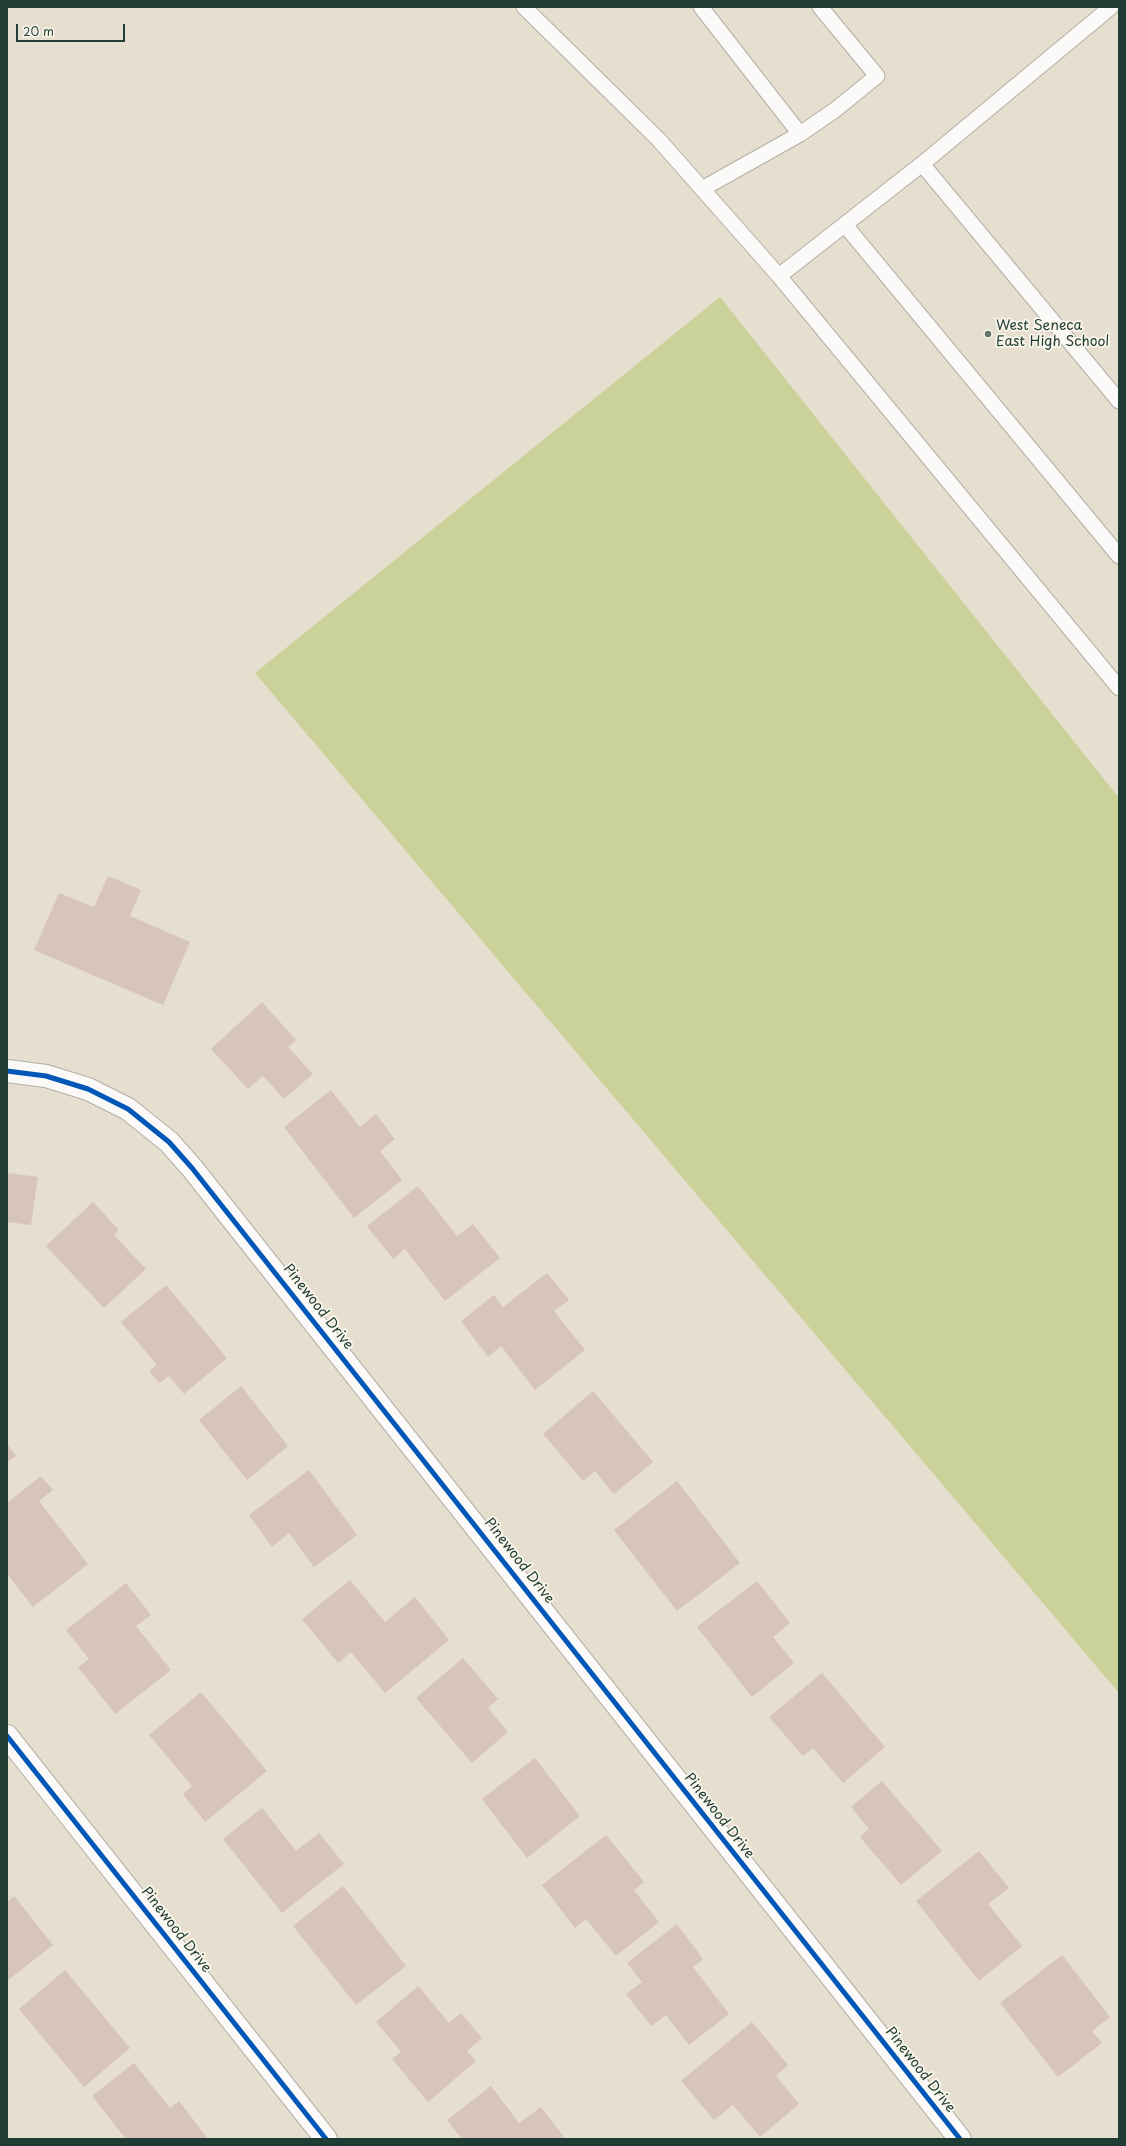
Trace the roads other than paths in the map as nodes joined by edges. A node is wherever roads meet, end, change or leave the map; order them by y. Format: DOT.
graph roads {
  1 [pos="524,7"];
  2 [pos="701,7"];
  3 [pos="820,7"];
  4 [pos="1111,7"];
  5 [pos="800,134"];
  6 [pos="922,164"];
  7 [pos="702,189"];
  8 [pos="845,225"];
  9 [pos="778,276"];
  10 [pos="1119,401"];
  11 [pos="1119,556"];
  12 [pos="1119,688"];
  13 [pos="7,1071"];
  14 [pos="7,1736"];
  15 [pos="326,2139"];
  16 [pos="960,2139"];
  1 -- 7 [label="lane"];
  2 -- 5 [label="lane"];
  3 -- 5 [label="lane"];
  4 -- 6 [label="lane"];
  5 -- 7 [label="lane"];
  6 -- 8 [label="lane"];
  6 -- 10 [label="lane"];
  7 -- 9 [label="lane"];
  8 -- 9 [label="lane"];
  8 -- 11 [label="lane"];
  9 -- 12 [label="lane"];
  13 -- 16 [label="street, Pinewood Drive"];
  14 -- 15 [label="street, Pinewood Drive"];
}
